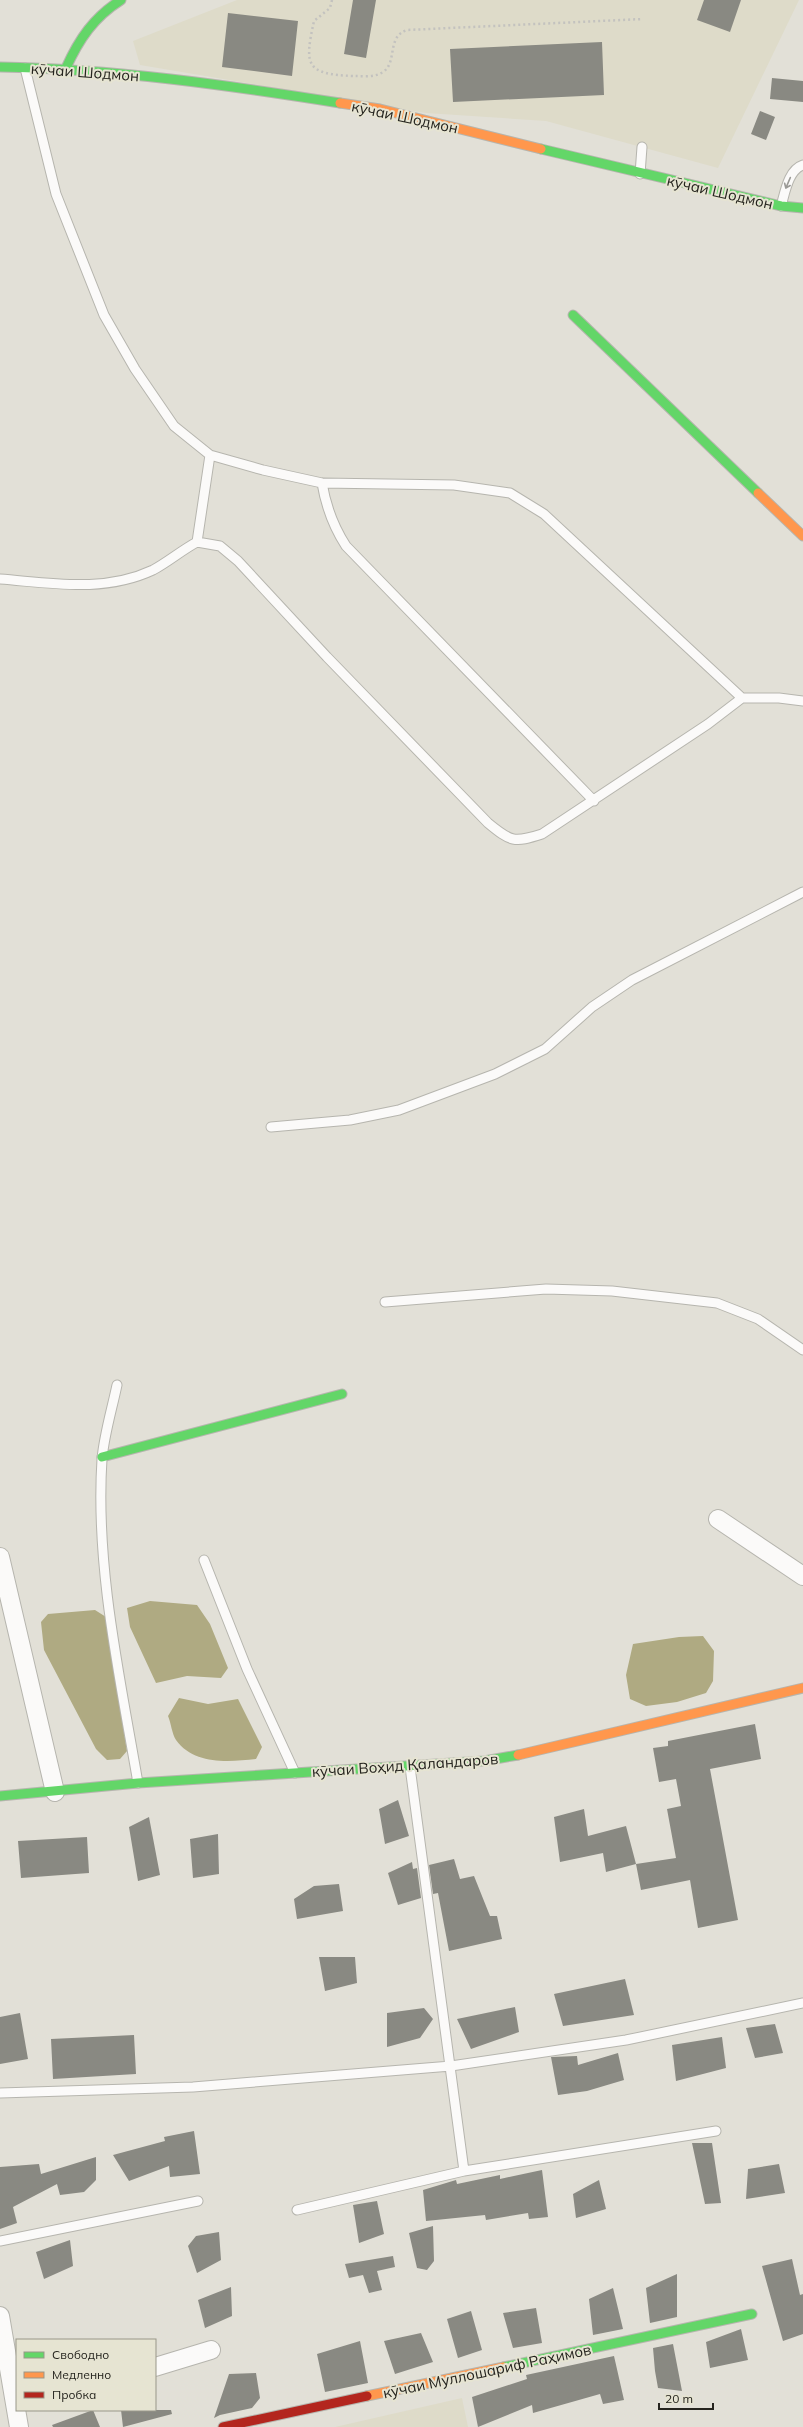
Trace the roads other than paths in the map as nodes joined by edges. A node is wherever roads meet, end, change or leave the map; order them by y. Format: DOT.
graph roads {
  1 [pos="121,0"];
  2 [pos="0,67"];
  3 [pos="25,67"];
  4 [pos="66,68"];
  5 [pos="642,147"];
  6 [pos="803,165"];
  7 [pos="640,174"];
  8 [pos="781,206"];
  9 [pos="803,208"];
  10 [pos="573,315"];
  11 [pos="210,455"];
  12 [pos="322,483"];
  13 [pos="803,536"];
  14 [pos="197,542"];
  15 [pos="0,579"];
  16 [pos="742,698"];
  17 [pos="803,701"];
  18 [pos="594,801"];
  19 [pos="803,892"];
  20 [pos="271,1127"];
  21 [pos="385,1302"];
  22 [pos="803,1350"];
  23 [pos="117,1385"];
  24 [pos="342,1394"];
  25 [pos="102,1457"];
  26 [pos="718,1519"];
  27 [pos="0,1557"];
  28 [pos="204,1560"];
  29 [pos="803,1576"];
  30 [pos="803,1688"];
  31 [pos="410,1766"];
  32 [pos="295,1773"];
  33 [pos="138,1783"];
  34 [pos="55,1792"];
  35 [pos="0,1796"];
  36 [pos="803,2003"];
  37 [pos="451,2066"];
  38 [pos="0,2093"];
  39 [pos="716,2131"];
  40 [pos="464,2171"];
  41 [pos="198,2201"];
  42 [pos="297,2210"];
  43 [pos="0,2241"];
  44 [pos="752,2314"];
  45 [pos="0,2316"];
  46 [pos="211,2350"];
  47 [pos="156,2367"];
  48 [pos="16,2409"];
  49 [pos="16,2411"];
  50 [pos="18,2427"];
  51 [pos="222,2427"];
  1 -- 4 [label="street"];
  2 -- 3 [label="street, кӯчаи Шодмон"];
  3 -- 4 [label="street, кӯчаи Шодмон"];
  3 -- 11 [label="lane"];
  4 -- 7 [label="street, кӯчаи Шодмон"];
  5 -- 7 [label="lane"];
  6 -- 8 [label="lane, one-way"];
  7 -- 8 [label="street, кӯчаи Шодмон"];
  8 -- 9 [label="street, кӯчаи Шодмон"];
  10 -- 13 [label="street"];
  11 -- 12 [label="lane"];
  11 -- 14 [label="lane"];
  12 -- 16 [label="lane"];
  12 -- 18 [label="lane"];
  14 -- 15 [label="lane"];
  14 -- 18 [label="lane"];
  16 -- 17 [label="lane"];
  16 -- 18 [label="lane"];
  19 -- 20 [label="lane"];
  21 -- 22 [label="lane"];
  23 -- 25 [label="lane"];
  24 -- 25 [label="street"];
  25 -- 33 [label="lane"];
  26 -- 29 [label="street"];
  27 -- 34 [label="street"];
  28 -- 32 [label="lane"];
  30 -- 31 [label="street, кӯчаи Воҳид Қаландаров"];
  31 -- 32 [label="street, кӯчаи Воҳид Қаландаров"];
  31 -- 37 [label="lane"];
  32 -- 33 [label="street, кӯчаи Воҳид Қаландаров"];
  33 -- 34 [label="street, кӯчаи Воҳид Қаландаров"];
  34 -- 35 [label="street, кӯчаи Воҳид Қаландаров"];
  36 -- 37 [label="lane"];
  37 -- 38 [label="lane"];
  37 -- 40 [label="lane"];
  39 -- 40 [label="lane"];
  40 -- 42 [label="lane"];
  41 -- 43 [label="lane"];
  44 -- 51 [label="street, кӯчаи Муллошариф Раҳимов"];
  45 -- 48 [label="street"];
  46 -- 47 [label="street"];
  49 -- 50 [label="street"];
}
